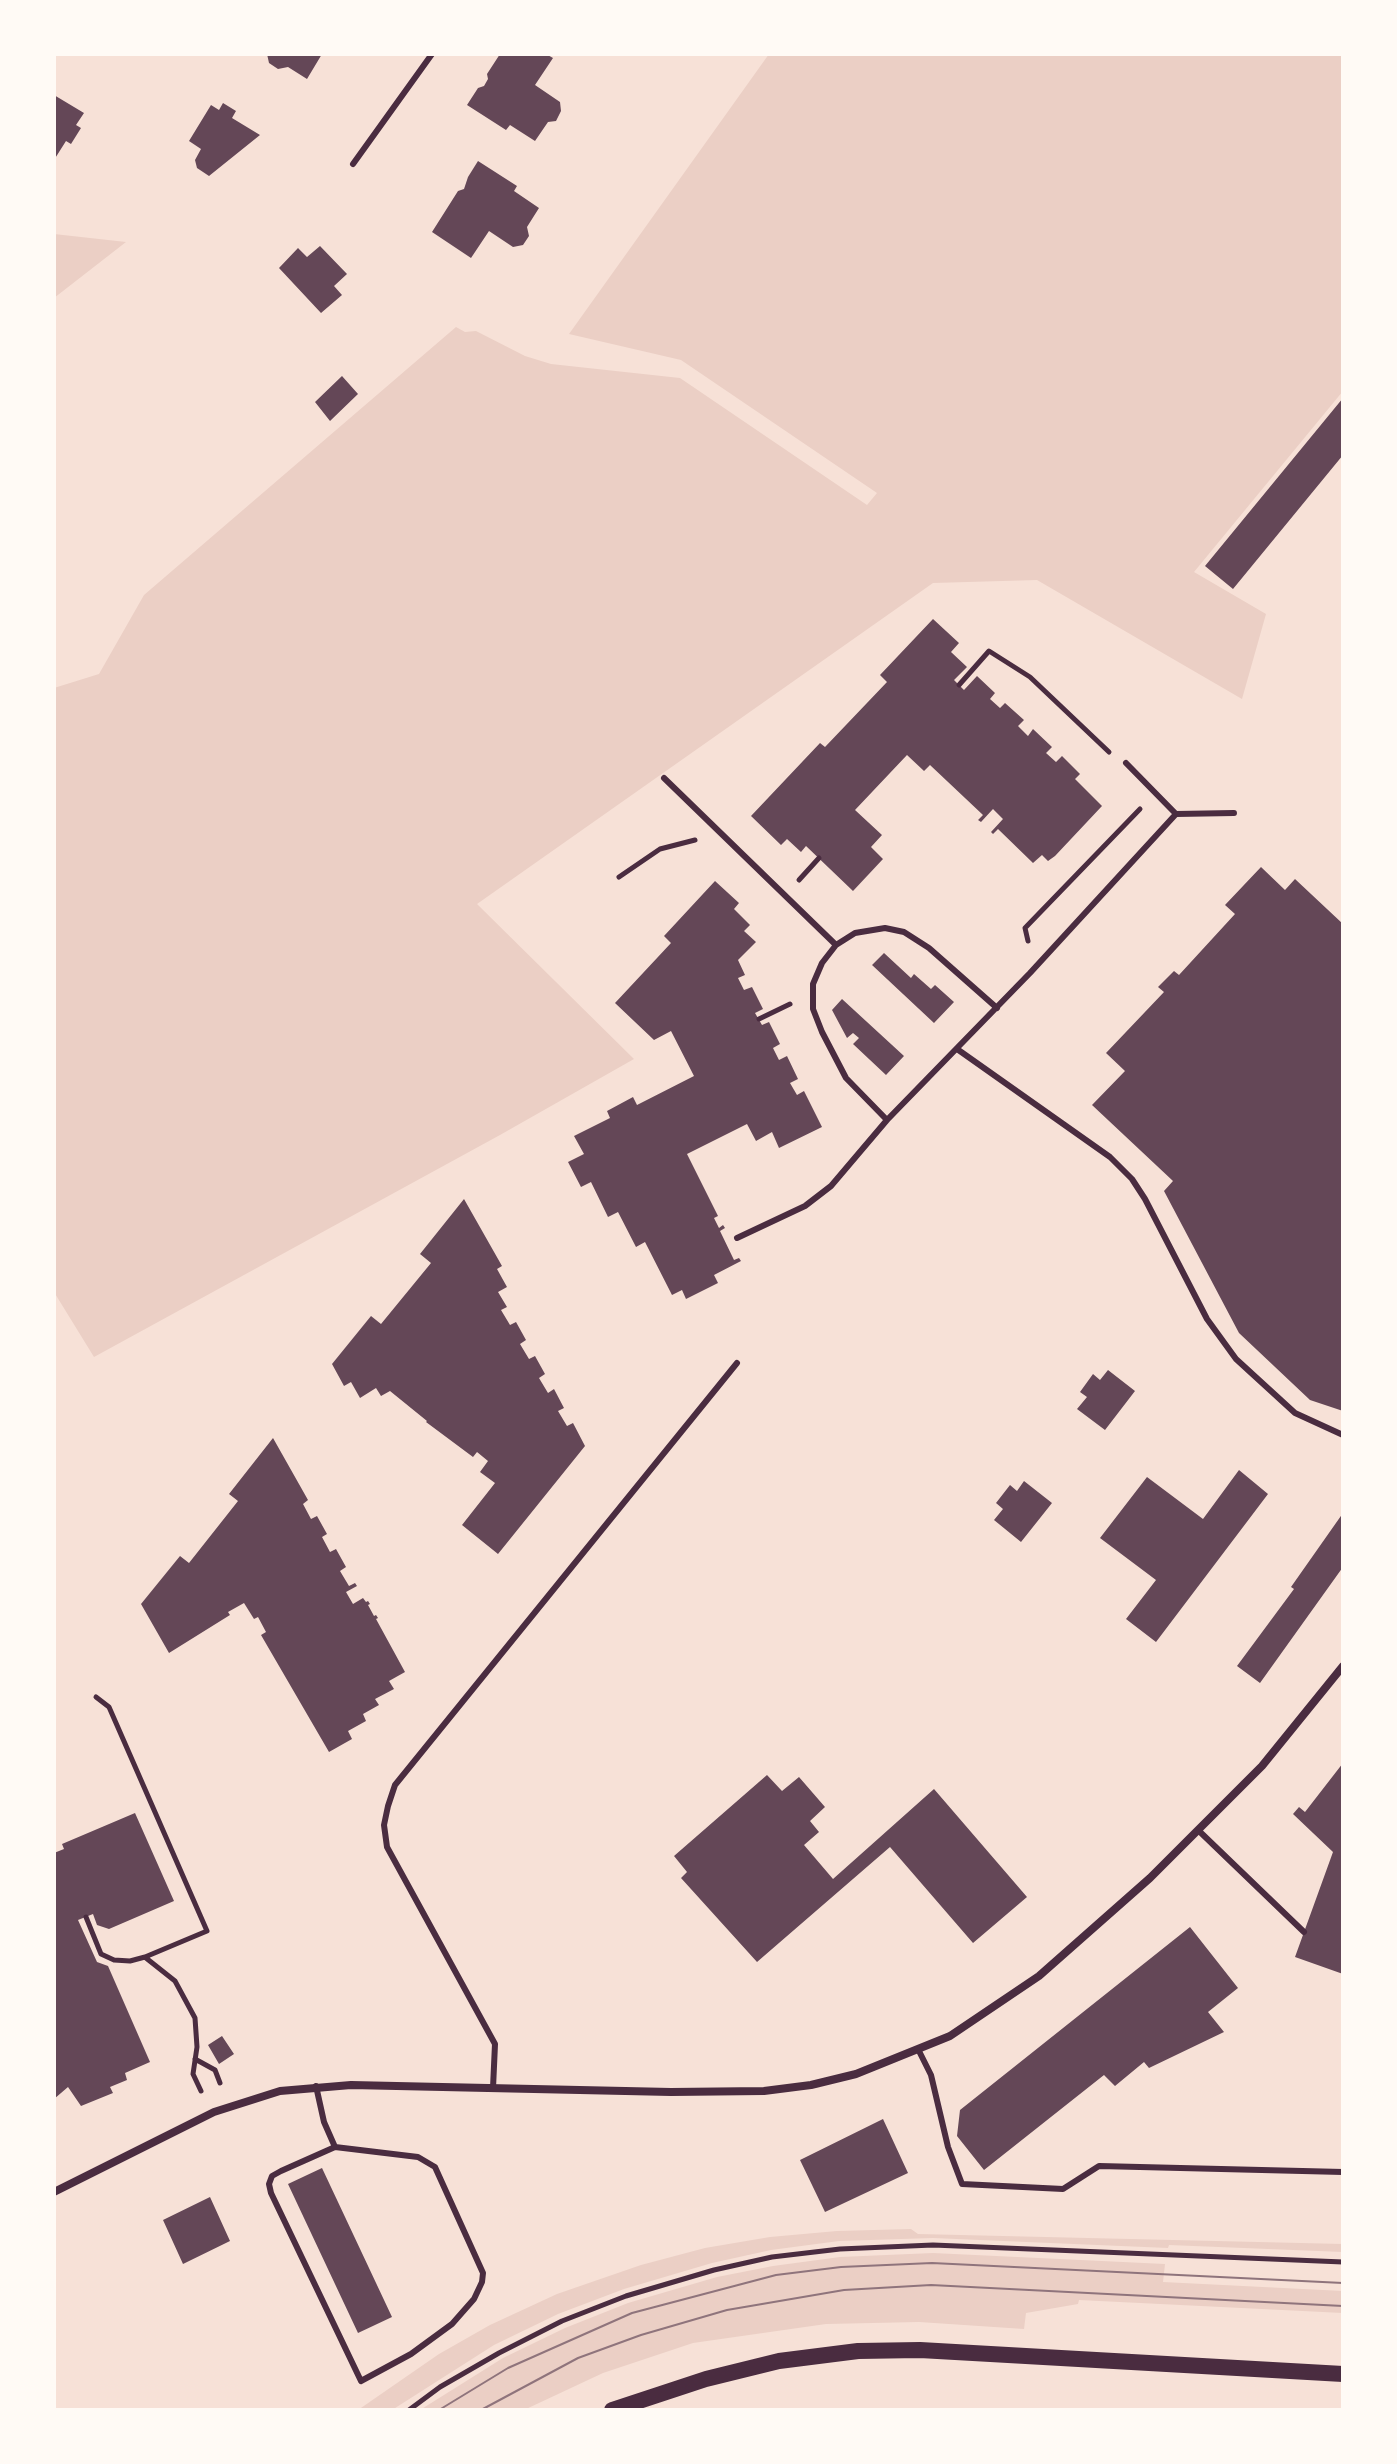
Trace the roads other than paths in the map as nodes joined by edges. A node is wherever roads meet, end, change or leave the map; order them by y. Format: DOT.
graph roads {
  1 [pos="432,54"];
  2 [pos="353,164"];
  3 [pos="1126,763"];
  4 [pos="664,778"];
  5 [pos="1234,813"];
  6 [pos="1176,814"];
  7 [pos="836,945"];
  8 [pos="997,1008"];
  9 [pos="957,1049"];
  10 [pos="887,1120"];
  11 [pos="737,1238"];
  12 [pos="737,1363"];
  13 [pos="1343,1435"];
  14 [pos="1343,1666"];
  15 [pos="1198,1830"];
  16 [pos="1304,1932"];
  17 [pos="918,2049"];
  18 [pos="316,2086"];
  19 [pos="493,2088"];
  20 [pos="335,2147"];
  21 [pos="1343,2172"];
  22 [pos="54,2192"];
  23 [pos="1343,2374"];
  24 [pos="612,2410"];
  1 -- 2 [label="lane"];
  3 -- 6 [label="lane"];
  4 -- 7 [label="lane"];
  5 -- 6 [label="lane"];
  6 -- 8 [label="lane"];
  7 -- 8 [label="lane"];
  7 -- 10 [label="lane"];
  8 -- 9 [label="lane"];
  9 -- 10 [label="lane"];
  9 -- 13 [label="lane"];
  10 -- 11 [label="lane"];
  12 -- 19 [label="lane"];
  14 -- 15 [label="street"];
  15 -- 16 [label="lane"];
  15 -- 17 [label="street"];
  17 -- 19 [label="street"];
  17 -- 21 [label="lane"];
  18 -- 19 [label="street"];
  18 -- 20 [label="lane"];
  18 -- 22 [label="street"];
  20 -- 20 [label="lane"];
  23 -- 24 [label="main road"];
}
